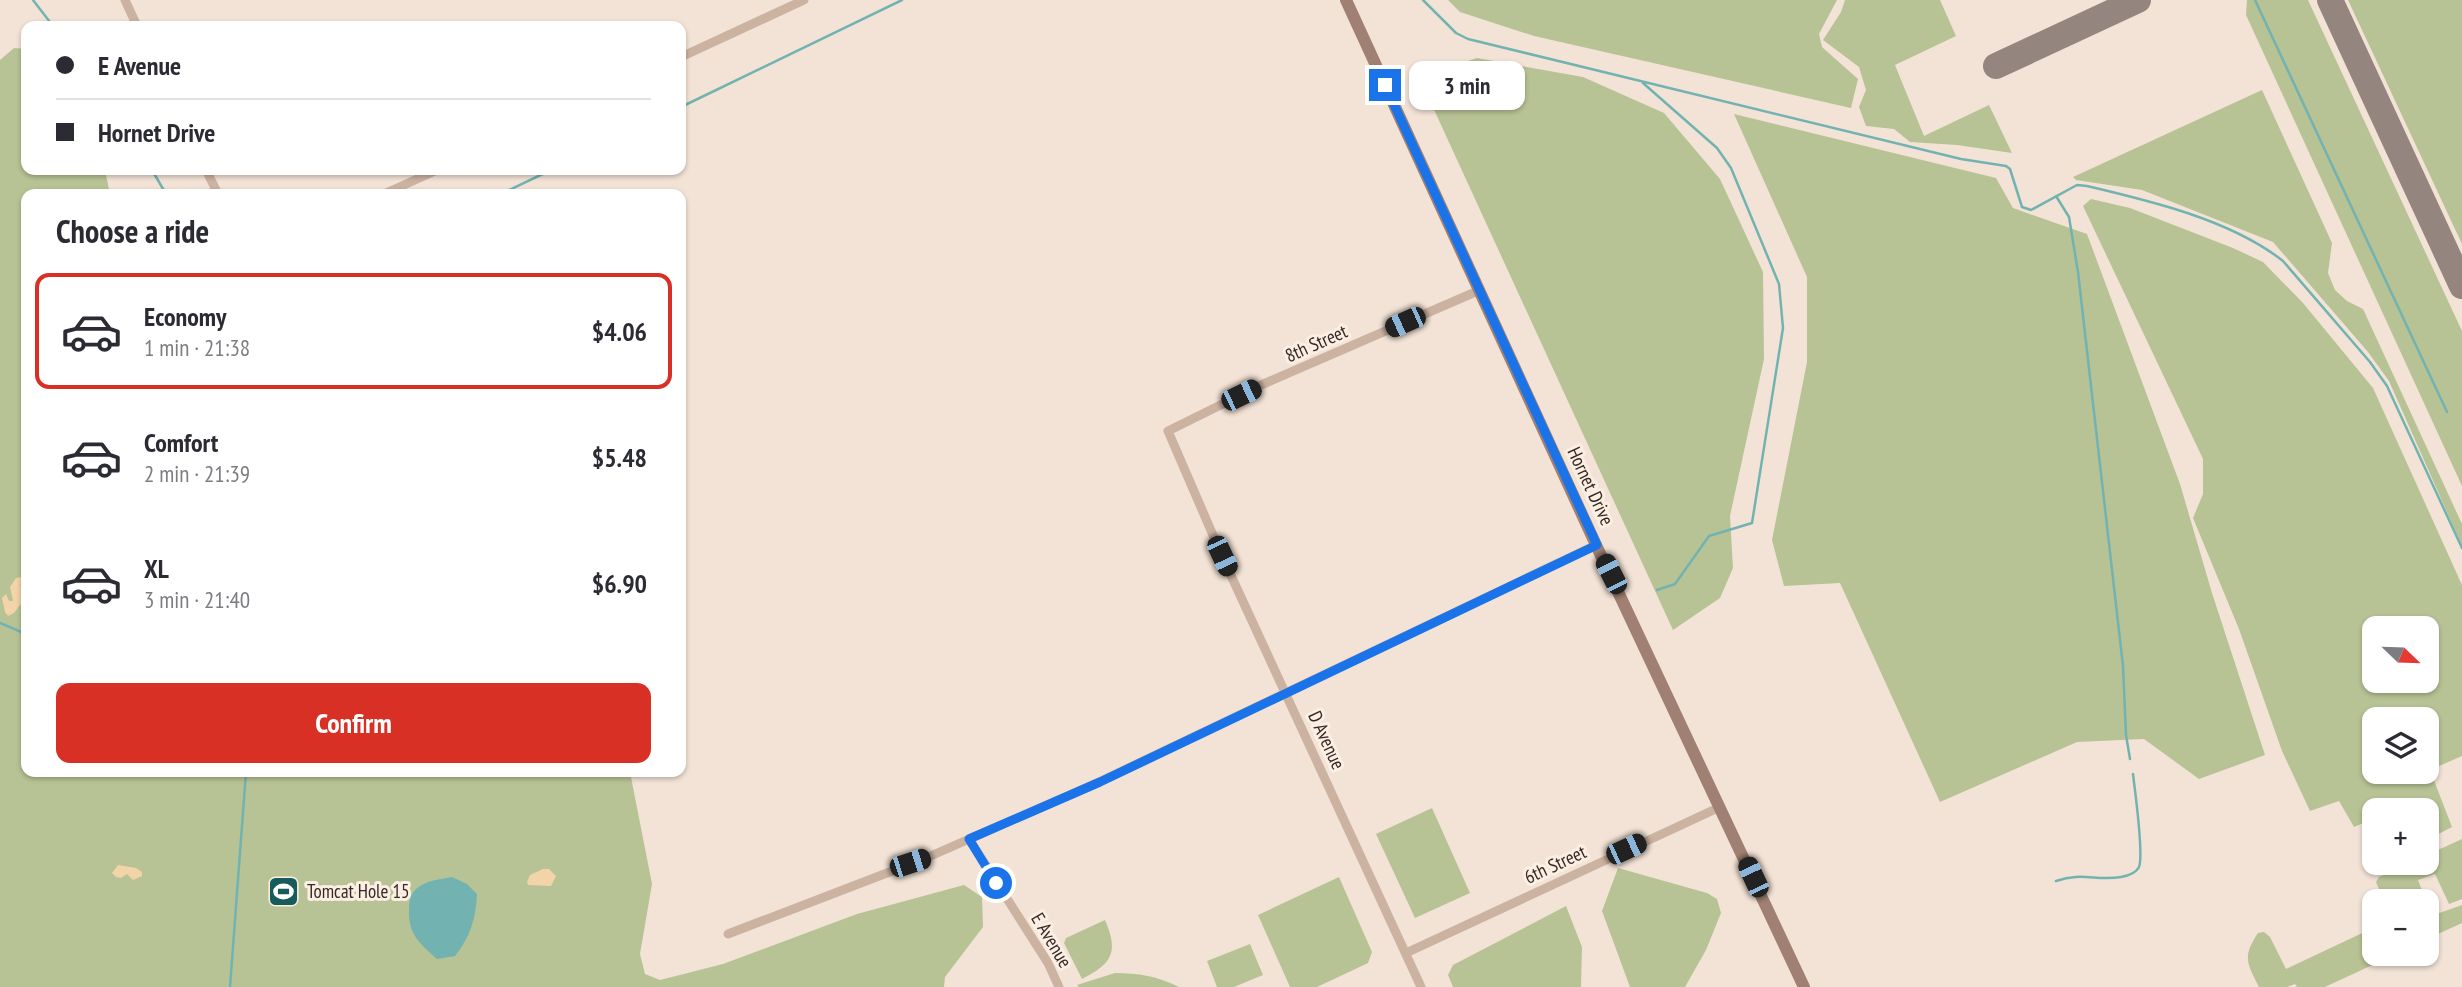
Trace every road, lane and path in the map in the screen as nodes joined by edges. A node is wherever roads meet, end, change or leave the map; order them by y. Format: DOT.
graph roads {
  1 [pos="125,0"];
  2 [pos="804,0"];
  3 [pos="1346,0"];
  4 [pos="135,21"];
  5 [pos="686,55"];
  6 [pos="427,175"];
  7 [pos="395,189"];
  8 [pos="1480,290"];
  9 [pos="1168,431"];
  10 [pos="1597,545"];
  11 [pos="1285,695"];
  12 [pos="1720,807"];
  13 [pos="969,839"];
  14 [pos="727,934"];
  15 [pos="1406,953"];
  16 [pos="1059,987"];
  17 [pos="1421,987"];
  18 [pos="1804,987"];
  1 -- 4 [label="street"];
  2 -- 5 [label="street"];
  3 -- 8 [label="main road, Hornet Drive"];
  6 -- 7 [label="street"];
  8 -- 9 [label="street, 8th Street"];
  8 -- 10 [label="main road, Hornet Drive"];
  9 -- 11 [label="street, D Avenue"];
  10 -- 11 [label="street"];
  10 -- 12 [label="main road, Hornet Drive"];
  11 -- 13 [label="street"];
  11 -- 15 [label="street, D Avenue"];
  12 -- 15 [label="street, 6th Street"];
  12 -- 18 [label="main road, Hornet Drive"];
  13 -- 14 [label="street"];
  13 -- 16 [label="street, E Avenue"];
  15 -- 17 [label="street, D Avenue"];
}
